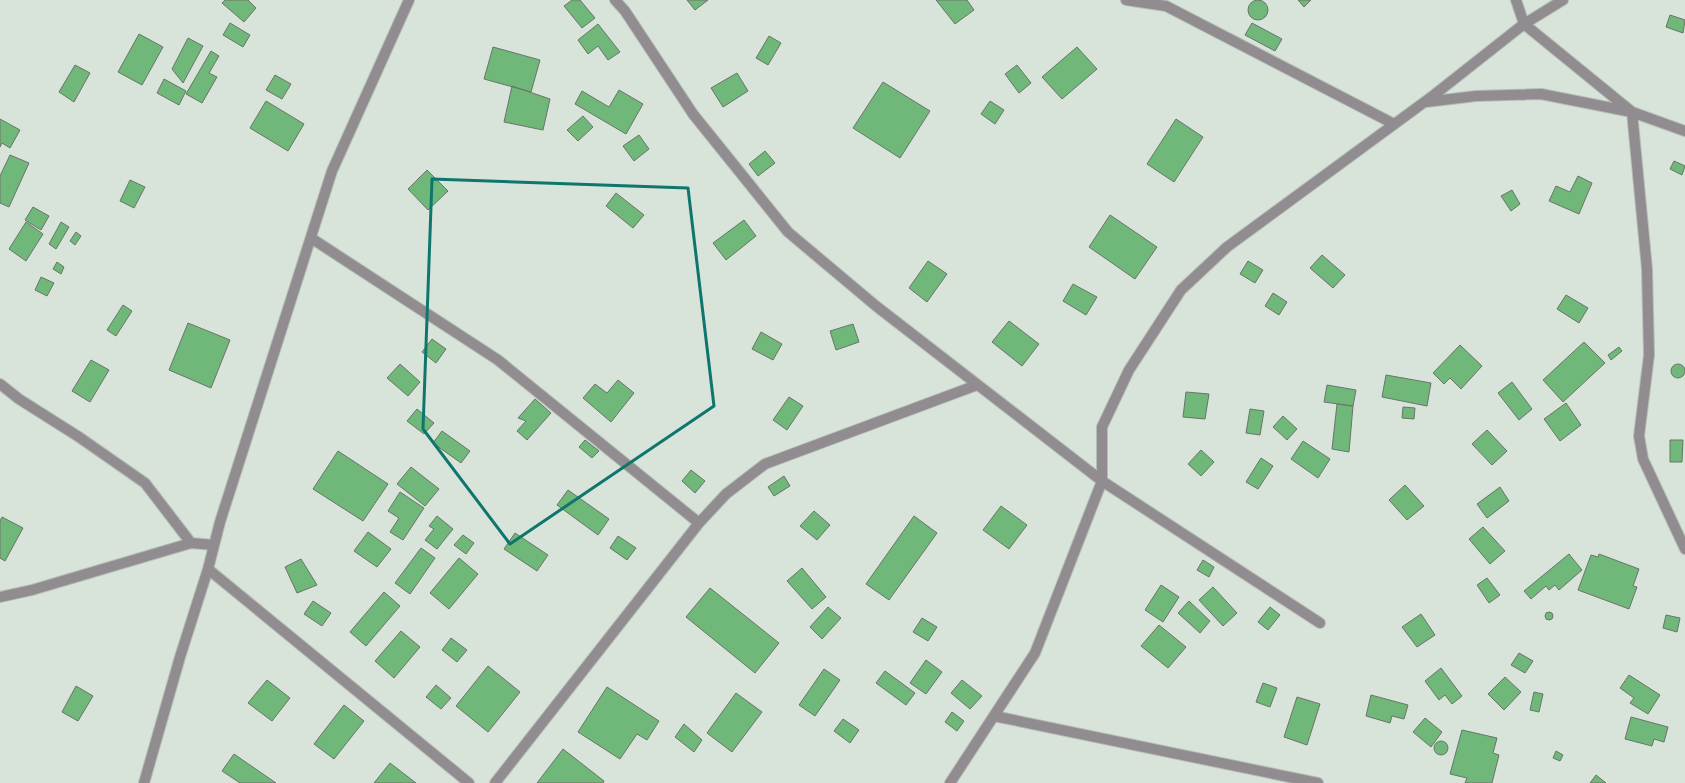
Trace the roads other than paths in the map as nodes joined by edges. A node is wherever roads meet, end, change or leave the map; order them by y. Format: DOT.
graph roads {
  1 [pos="409,0"];
  2 [pos="615,0"];
  3 [pos="1126,0"];
  4 [pos="1516,0"];
  5 [pos="1563,0"];
  6 [pos="1167,3"];
  7 [pos="1524,24"];
  8 [pos="1425,102"];
  9 [pos="1632,112"];
  10 [pos="1394,124"];
  11 [pos="1685,131"];
  12 [pos="311,238"];
  13 [pos="0,384"];
  14 [pos="977,385"];
  15 [pos="1102,481"];
  16 [pos="700,523"];
  17 [pos="191,543"];
  18 [pos="214,545"];
  19 [pos="1685,549"];
  20 [pos="208,569"];
  21 [pos="0,596"];
  22 [pos="1320,623"];
  23 [pos="994,716"];
  24 [pos="144,783"];
  25 [pos="469,783"];
  26 [pos="495,783"];
  27 [pos="950,783"];
  28 [pos="1318,783"];
  1 -- 12 [label="street"];
  2 -- 14 [label="street"];
  3 -- 6 [label="street"];
  4 -- 7 [label="street"];
  5 -- 7 [label="street"];
  6 -- 10 [label="street"];
  7 -- 8 [label="street"];
  7 -- 9 [label="street"];
  8 -- 9 [label="street"];
  8 -- 10 [label="street"];
  9 -- 11 [label="street"];
  9 -- 19 [label="street"];
  10 -- 15 [label="street"];
  12 -- 16 [label="street"];
  12 -- 18 [label="street"];
  13 -- 17 [label="street"];
  14 -- 15 [label="street"];
  14 -- 16 [label="street"];
  15 -- 22 [label="street"];
  15 -- 23 [label="street"];
  16 -- 26 [label="street"];
  17 -- 18 [label="street"];
  17 -- 21 [label="street"];
  18 -- 20 [label="street"];
  20 -- 24 [label="street"];
  20 -- 25 [label="street"];
  23 -- 27 [label="street"];
  23 -- 28 [label="street"];
}
